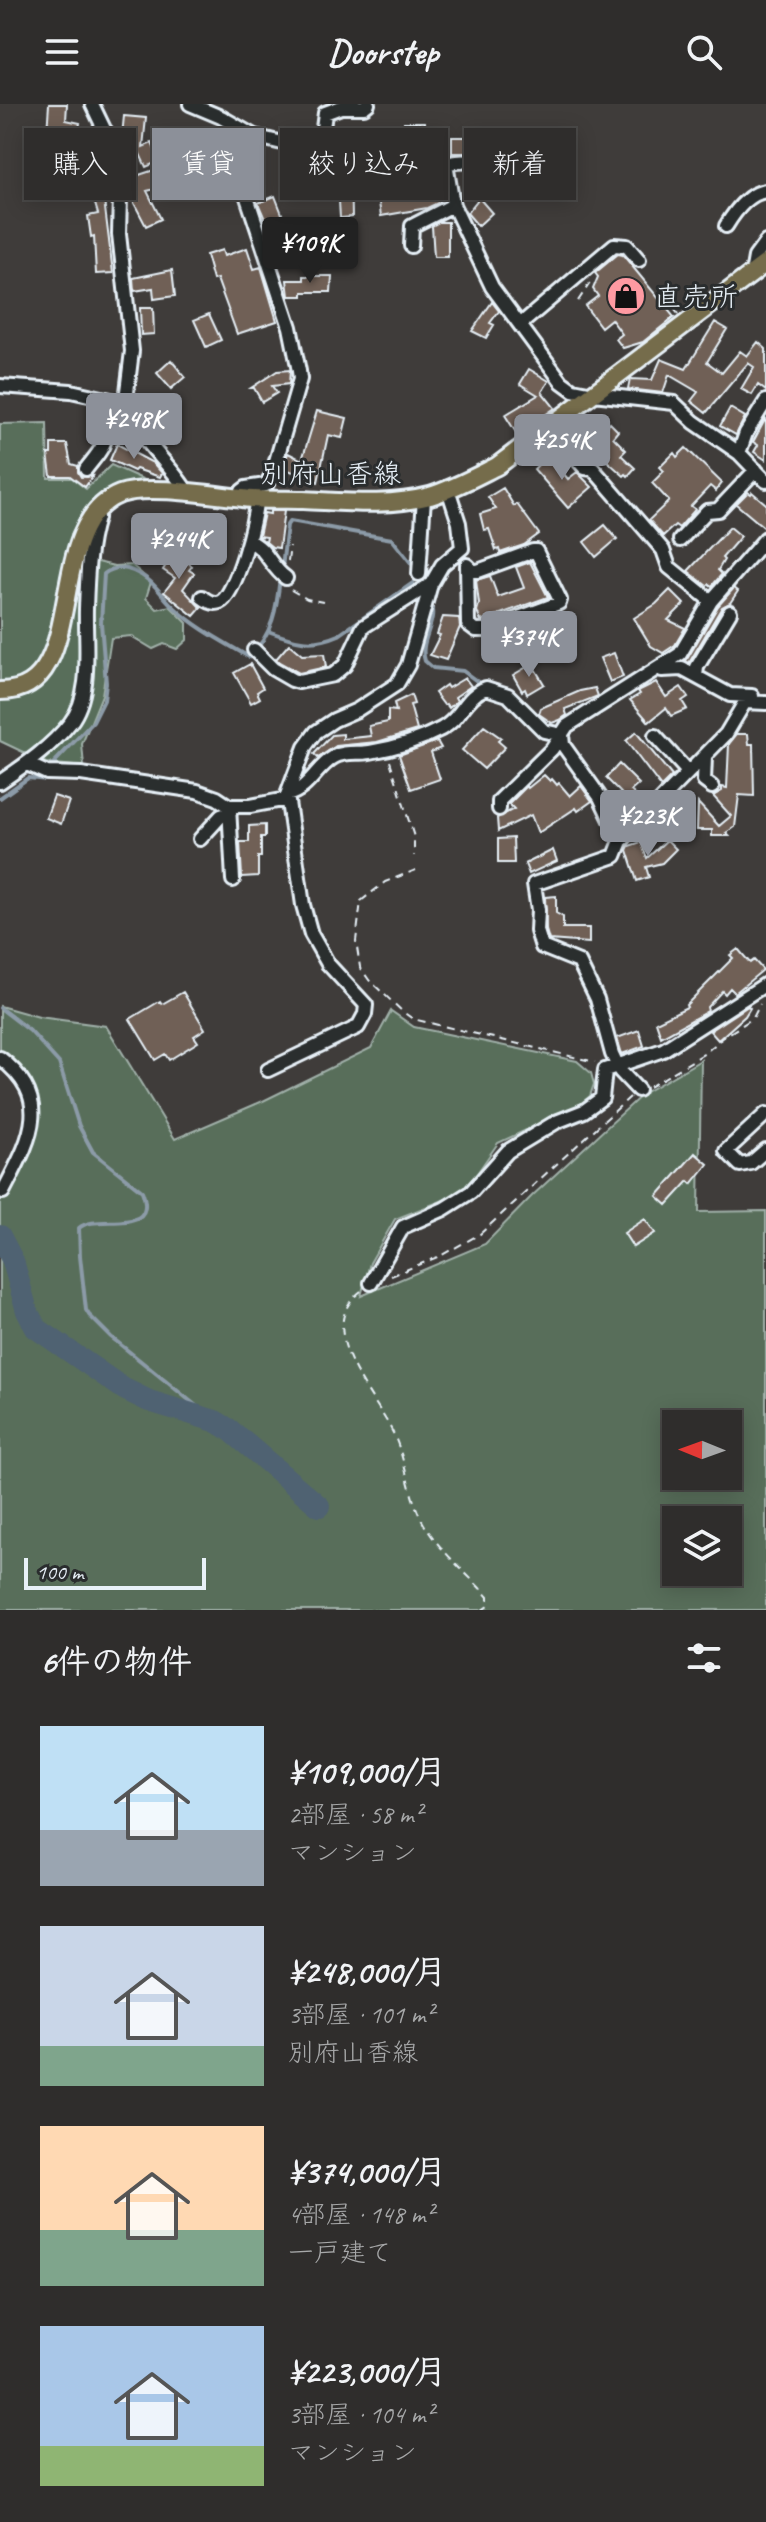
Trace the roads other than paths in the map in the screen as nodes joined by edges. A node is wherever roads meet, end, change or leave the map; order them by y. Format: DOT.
graph roads {
  1 [pos="92,104"];
  2 [pos="190,104"];
  3 [pos="368,104"];
  4 [pos="240,128"];
  5 [pos="323,128"];
  6 [pos="448,176"];
  7 [pos="766,191"];
  8 [pos="248,200"];
  9 [pos="453,205"];
  10 [pos="726,226"];
  11 [pos="766,242"];
  12 [pos="411,246"];
  13 [pos="639,260"];
  14 [pos="759,268"];
  15 [pos="521,324"];
  16 [pos="0,386"];
  17 [pos="593,394"];
  18 [pos="123,401"];
  19 [pos="766,401"];
  20 [pos="549,427"];
  21 [pos="739,453"];
  22 [pos="86,469"];
  23 [pos="756,470"];
  24 [pos="766,481"];
  25 [pos="448,489"];
  26 [pos="187,492"];
  27 [pos="424,497"];
  28 [pos="249,499"];
  29 [pos="100,508"];
  30 [pos="766,538"];
  31 [pos="680,540"];
  32 [pos="249,541"];
  33 [pos="462,548"];
  34 [pos="467,565"];
  35 [pos="419,574"];
  36 [pos="286,578"];
  37 [pos="431,584"];
  38 [pos="202,597"];
  39 [pos="711,601"];
  40 [pos="730,612"];
  41 [pos="254,650"];
  42 [pos="659,670"];
  43 [pos="696,676"];
  44 [pos="0,691"];
  45 [pos="766,701"];
  46 [pos="562,735"];
  47 [pos="655,736"];
  48 [pos="705,757"];
  49 [pos="27,764"];
  50 [pos="688,772"];
  51 [pos="0,782"];
  52 [pos="712,787"];
  53 [pos="287,797"];
  54 [pos="499,809"];
  55 [pos="230,810"];
  56 [pos="200,839"];
  57 [pos="621,841"];
  58 [pos="233,880"];
  59 [pos="764,985"];
  60 [pos="0,1058"];
  61 [pos="611,1068"];
  62 [pos="268,1070"];
  63 [pos="638,1090"];
  64 [pos="766,1114"];
  65 [pos="766,1150"];
  66 [pos="3,1192"];
  67 [pos="371,1283"];
  1 -- 18 [label="street"];
  2 -- 4 [label="street"];
  3 -- 5 [label="street"];
  6 -- 9 [label="street"];
  7 -- 10 [label="street"];
  8 -- 28 [label="street"];
  9 -- 12 [label="street"];
  9 -- 15 [label="street"];
  11 -- 14 [label="street"];
  13 -- 15 [label="street"];
  14 -- 17 [label="main road, 別府山香線"];
  15 -- 17 [label="street"];
  16 -- 18 [label="street"];
  17 -- 20 [label="main road, 別府山香線"];
  17 -- 21 [label="street"];
  18 -- 22 [label="street"];
  18 -- 26 [label="street"];
  19 -- 21 [label="street"];
  20 -- 25 [label="main road, 別府山香線"];
  20 -- 39 [label="street"];
  21 -- 23 [label="street"];
  23 -- 24 [label="street"];
  23 -- 31 [label="street"];
  25 -- 27 [label="main road, 別府山香線"];
  25 -- 33 [label="street"];
  26 -- 28 [label="main road, 別府山香線"];
  26 -- 29 [label="main road, 別府山香線"];
  27 -- 28 [label="main road, 別府山香線"];
  27 -- 35 [label="street"];
  28 -- 32 [label="street"];
  29 -- 44 [label="main road"];
  29 -- 49 [label="street"];
  30 -- 39 [label="street"];
  32 -- 36 [label="street"];
  32 -- 38 [label="street"];
  33 -- 34 [label="street"];
  33 -- 37 [label="street"];
  34 -- 34 [label="street"];
  37 -- 41 [label="street"];
  37 -- 53 [label="street"];
  39 -- 42 [label="street"];
  40 -- 43 [label="street"];
  42 -- 43 [label="street"];
  42 -- 46 [label="street"];
  43 -- 45 [label="street"];
  45 -- 48 [label="street"];
  46 -- 53 [label="street"];
  46 -- 54 [label="street"];
  46 -- 57 [label="street"];
  47 -- 50 [label="street"];
  48 -- 50 [label="street"];
  48 -- 52 [label="street"];
  49 -- 51 [label="street"];
  49 -- 55 [label="street"];
  50 -- 57 [label="street"];
  53 -- 55 [label="street"];
  53 -- 62 [label="street"];
  55 -- 56 [label="street"];
  55 -- 58 [label="street"];
  57 -- 61 [label="street"];
  59 -- 61 [label="street"];
  60 -- 66 [label="street"];
  61 -- 63 [label="street"];
  61 -- 67 [label="street"];
  64 -- 65 [label="street"];
}
